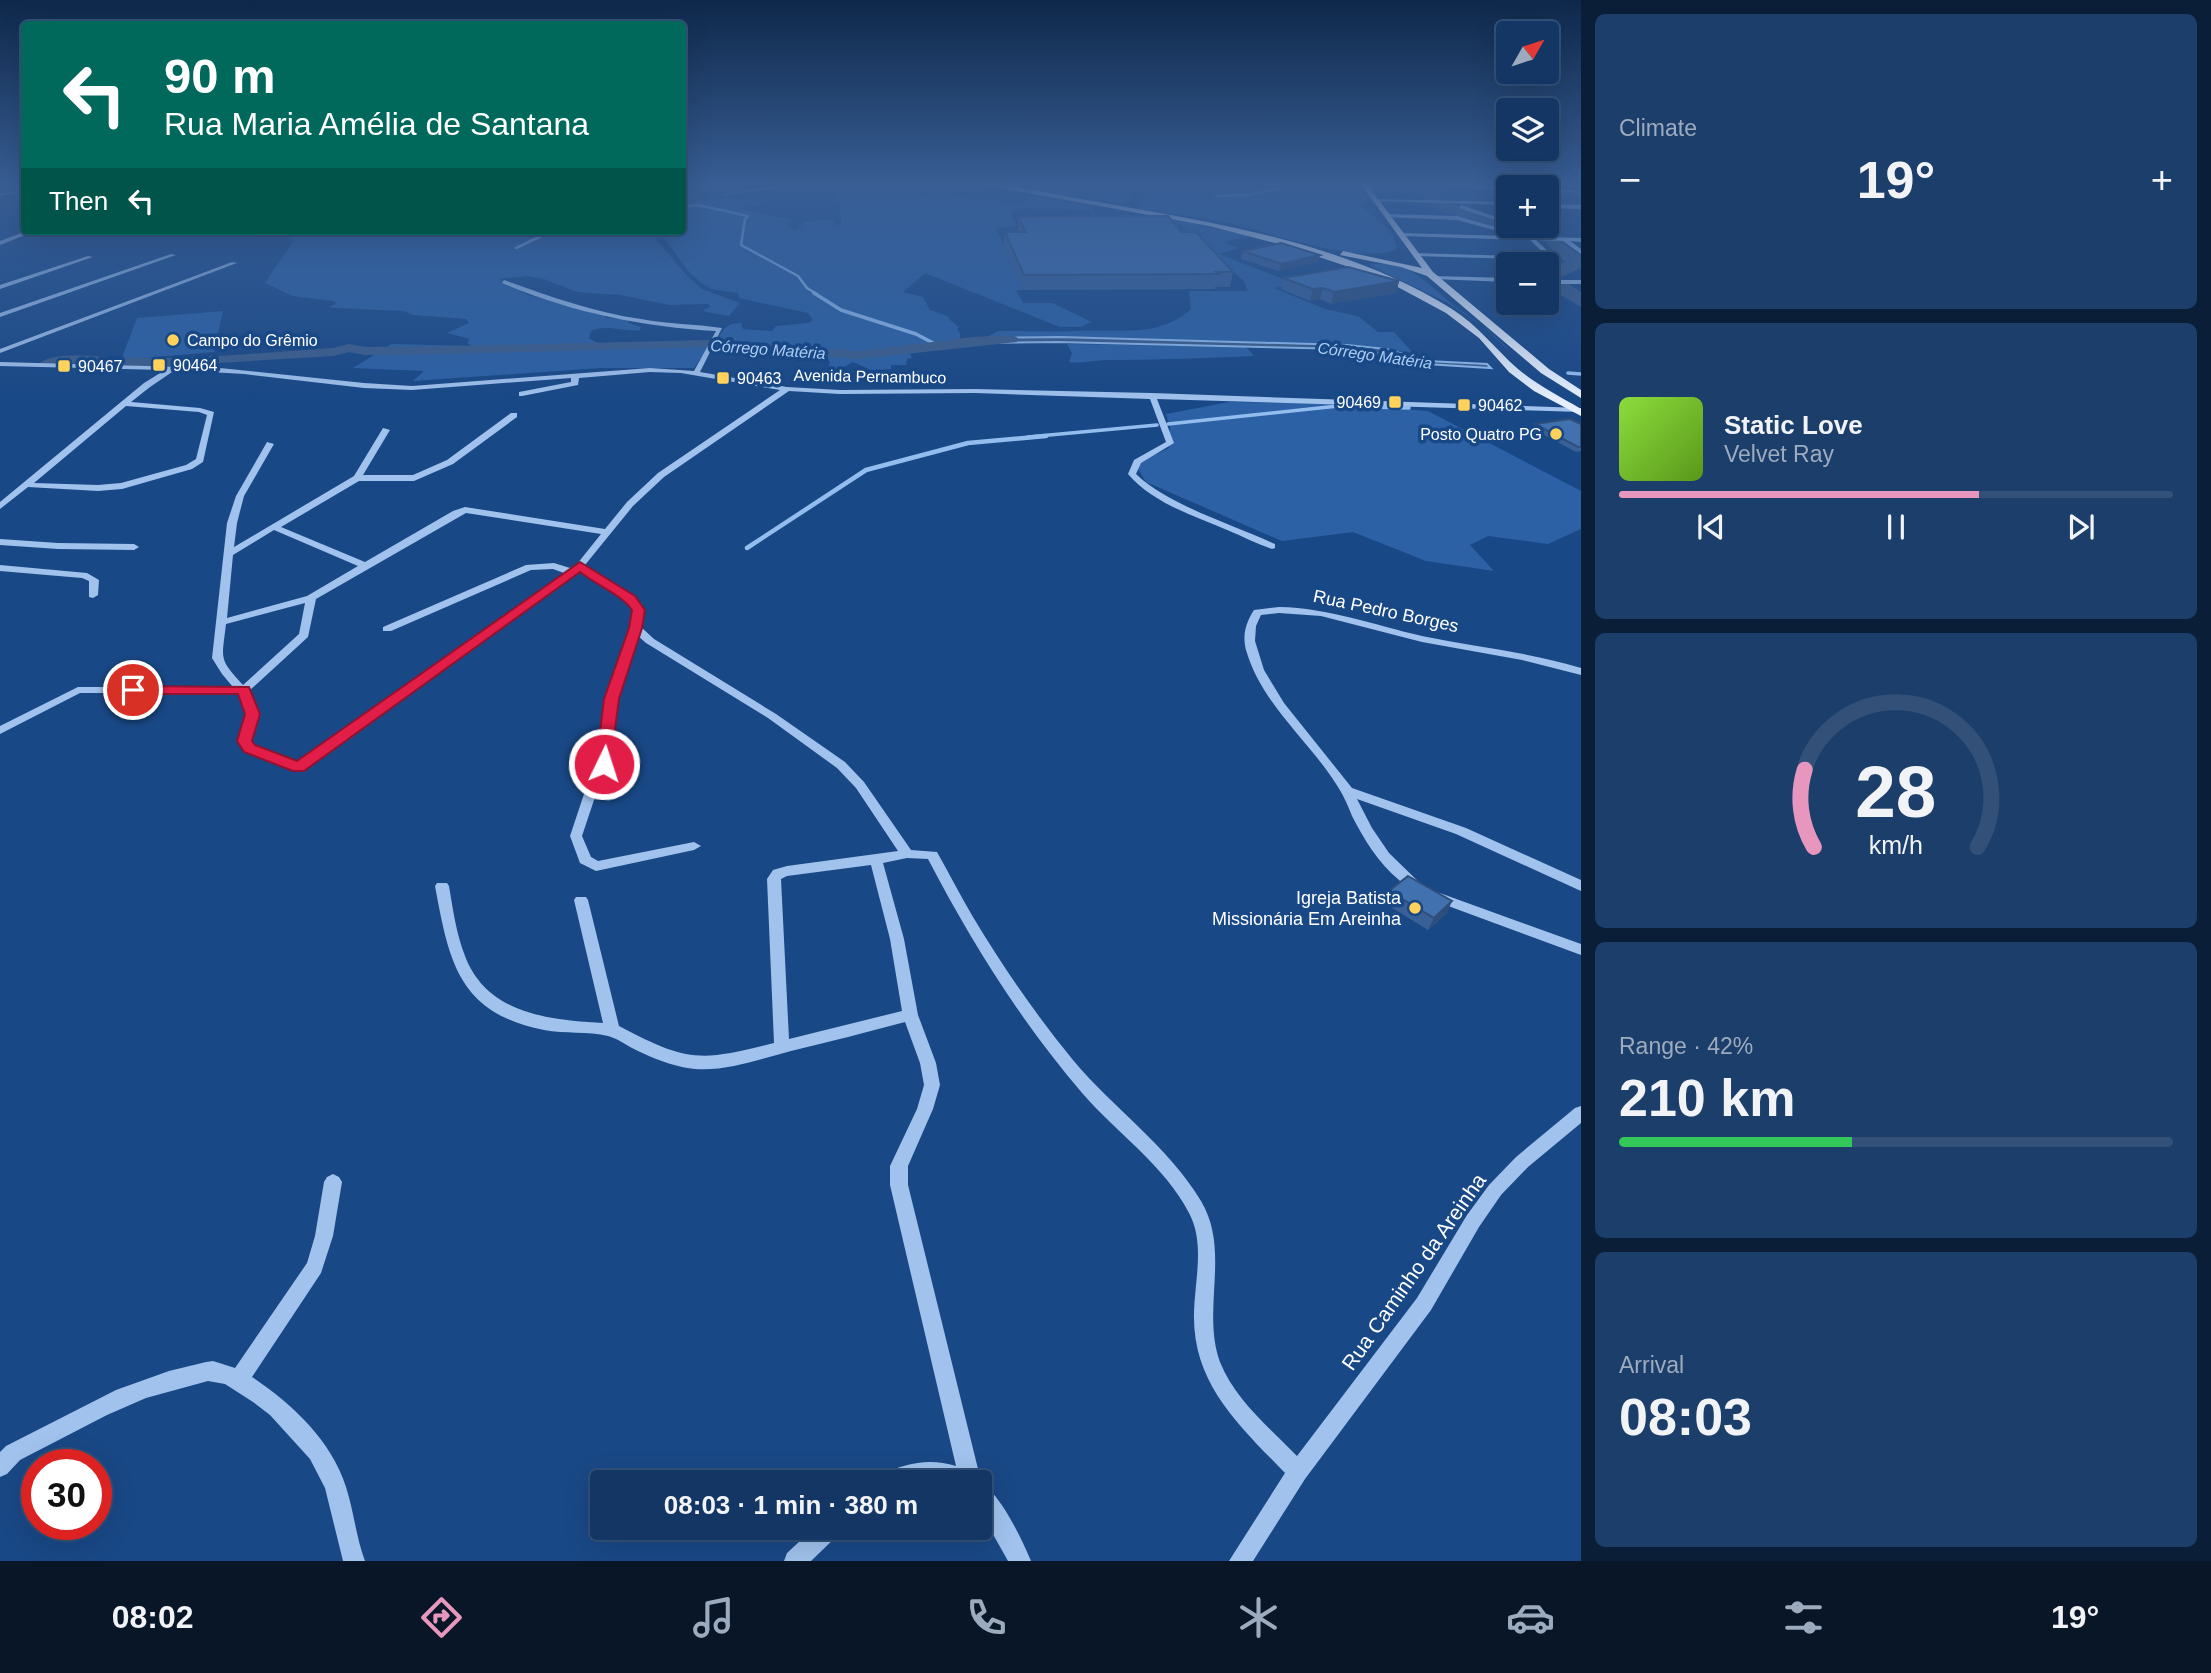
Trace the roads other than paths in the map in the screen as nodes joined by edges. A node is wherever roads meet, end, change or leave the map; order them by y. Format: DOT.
graph roads {
  1 [pos="171,256"];
  2 [pos="1325,256"];
  3 [pos="1359,256"];
  4 [pos="1383,256"];
  5 [pos="1417,256"];
  6 [pos="1463,256"];
  7 [pos="90,257"];
  8 [pos="1496,257"];
  9 [pos="1373,259"];
  10 [pos="234,263"];
  11 [pos="1352,265"];
  12 [pos="1433,276"];
  13 [pos="1496,279"];
  14 [pos="505,282"];
  15 [pos="1559,282"];
  16 [pos="1581,282"];
  17 [pos="0,287"];
  18 [pos="0,315"];
  19 [pos="0,351"];
  20 [pos="0,364"];
  21 [pos="172,369"];
  22 [pos="696,373"];
  23 [pos="575,376"];
  24 [pos="740,381"];
  25 [pos="787,389"];
  26 [pos="522,394"];
  27 [pos="1152,395"];
  28 [pos="1581,395"];
  29 [pos="760,398"];
  30 [pos="124,404"];
  31 [pos="1579,411"];
  32 [pos="514,415"];
  33 [pos="386,430"];
  34 [pos="270,444"];
  35 [pos="357,478"];
  36 [pos="29,485"];
  37 [pos="0,506"];
  38 [pos="274,527"];
  39 [pos="608,532"];
  40 [pos="0,542"];
  41 [pos="1272,546"];
  42 [pos="134,547"];
  43 [pos="228,554"];
  44 [pos="365,566"];
  45 [pos="0,568"];
  46 [pos="576,569"];
  47 [pos="93,595"];
  48 [pos="311,598"];
  49 [pos="222,622"];
  50 [pos="636,628"];
  51 [pos="387,629"];
  52 [pos="1581,672"];
  53 [pos="244,690"];
  54 [pos="0,731"];
  55 [pos="298,767"];
  56 [pos="1345,787"];
  57 [pos="694,846"];
  58 [pos="907,854"];
  59 [pos="876,860"];
  60 [pos="442,886"];
  61 [pos="1581,886"];
  62 [pos="581,900"];
  63 [pos="1581,950"];
  64 [pos="910,1014"];
  65 [pos="612,1030"];
  66 [pos="782,1046"];
  67 [pos="1581,1113"];
  68 [pos="333,1182"];
  69 [pos="239,1380"];
  70 [pos="0,1466"];
  71 [pos="967,1470"];
  72 [pos="1298,1472"];
  73 [pos="1276,1505"];
  74 [pos="992,1509"];
  75 [pos="817,1540"];
  76 [pos="354,1561"];
  77 [pos="795,1561"];
  78 [pos="1020,1561"];
  79 [pos="1240,1561"];
  1 -- 18 [label="street"];
  2 -- 11 [label="main road"];
  3 -- 9 [label="main road"];
  4 -- 9 [label="main road"];
  5 -- 12 [label="main road"];
  6 -- 8 [label="street"];
  7 -- 17 [label="street"];
  9 -- 11 [label="main road"];
  9 -- 12 [label="main road"];
  10 -- 19 [label="street"];
  11 -- 31 [label="main road"];
  12 -- 13 [label="street"];
  12 -- 28 [label="main road"];
  14 -- 22 [label="street"];
  15 -- 16 [label="street"];
  20 -- 21 [label="street, Avenida Pernambuco"];
  21 -- 23 [label="street, Avenida Pernambuco"];
  21 -- 30 [label="street"];
  22 -- 23 [label="street, Avenida Pernambuco"];
  22 -- 24 [label="street, Avenida Pernambuco"];
  23 -- 26 [label="street"];
  24 -- 25 [label="street, Avenida Pernambuco"];
  24 -- 29 [label="street"];
  25 -- 27 [label="street, Avenida Pernambuco"];
  25 -- 29 [label="street"];
  27 -- 31 [label="street, Avenida Pernambuco"];
  27 -- 41 [label="street"];
  29 -- 39 [label="street"];
  30 -- 36 [label="street"];
  30 -- 36 [label="street"];
  32 -- 35 [label="street"];
  33 -- 35 [label="street"];
  34 -- 43 [label="street"];
  35 -- 38 [label="street"];
  36 -- 37 [label="street"];
  38 -- 43 [label="street"];
  38 -- 44 [label="street"];
  39 -- 44 [label="street"];
  39 -- 46 [label="street"];
  40 -- 42 [label="street"];
  43 -- 49 [label="street"];
  44 -- 48 [label="street"];
  45 -- 47 [label="street"];
  46 -- 50 [label="street"];
  46 -- 51 [label="street"];
  46 -- 55 [label="street"];
  48 -- 49 [label="street"];
  48 -- 53 [label="street"];
  49 -- 53 [label="street"];
  50 -- 57 [label="street"];
  50 -- 58 [label="street"];
  52 -- 56 [label="street, Rua Pedro Borges"];
  53 -- 54 [label="street"];
  53 -- 55 [label="street"];
  56 -- 61 [label="street"];
  56 -- 63 [label="street"];
  58 -- 59 [label="street"];
  58 -- 72 [label="street"];
  59 -- 64 [label="street"];
  59 -- 66 [label="street"];
  60 -- 65 [label="street"];
  62 -- 65 [label="street"];
  64 -- 66 [label="street"];
  64 -- 71 [label="street"];
  65 -- 66 [label="street"];
  67 -- 72 [label="street, Rua Caminho da Areinha"];
  68 -- 69 [label="street"];
  69 -- 70 [label="street"];
  69 -- 76 [label="street"];
  72 -- 73 [label="street, Rua Caminho da Areinha"];
  73 -- 79 [label="street"];
  74 -- 78 [label="street"];
  75 -- 77 [label="street"];
}
